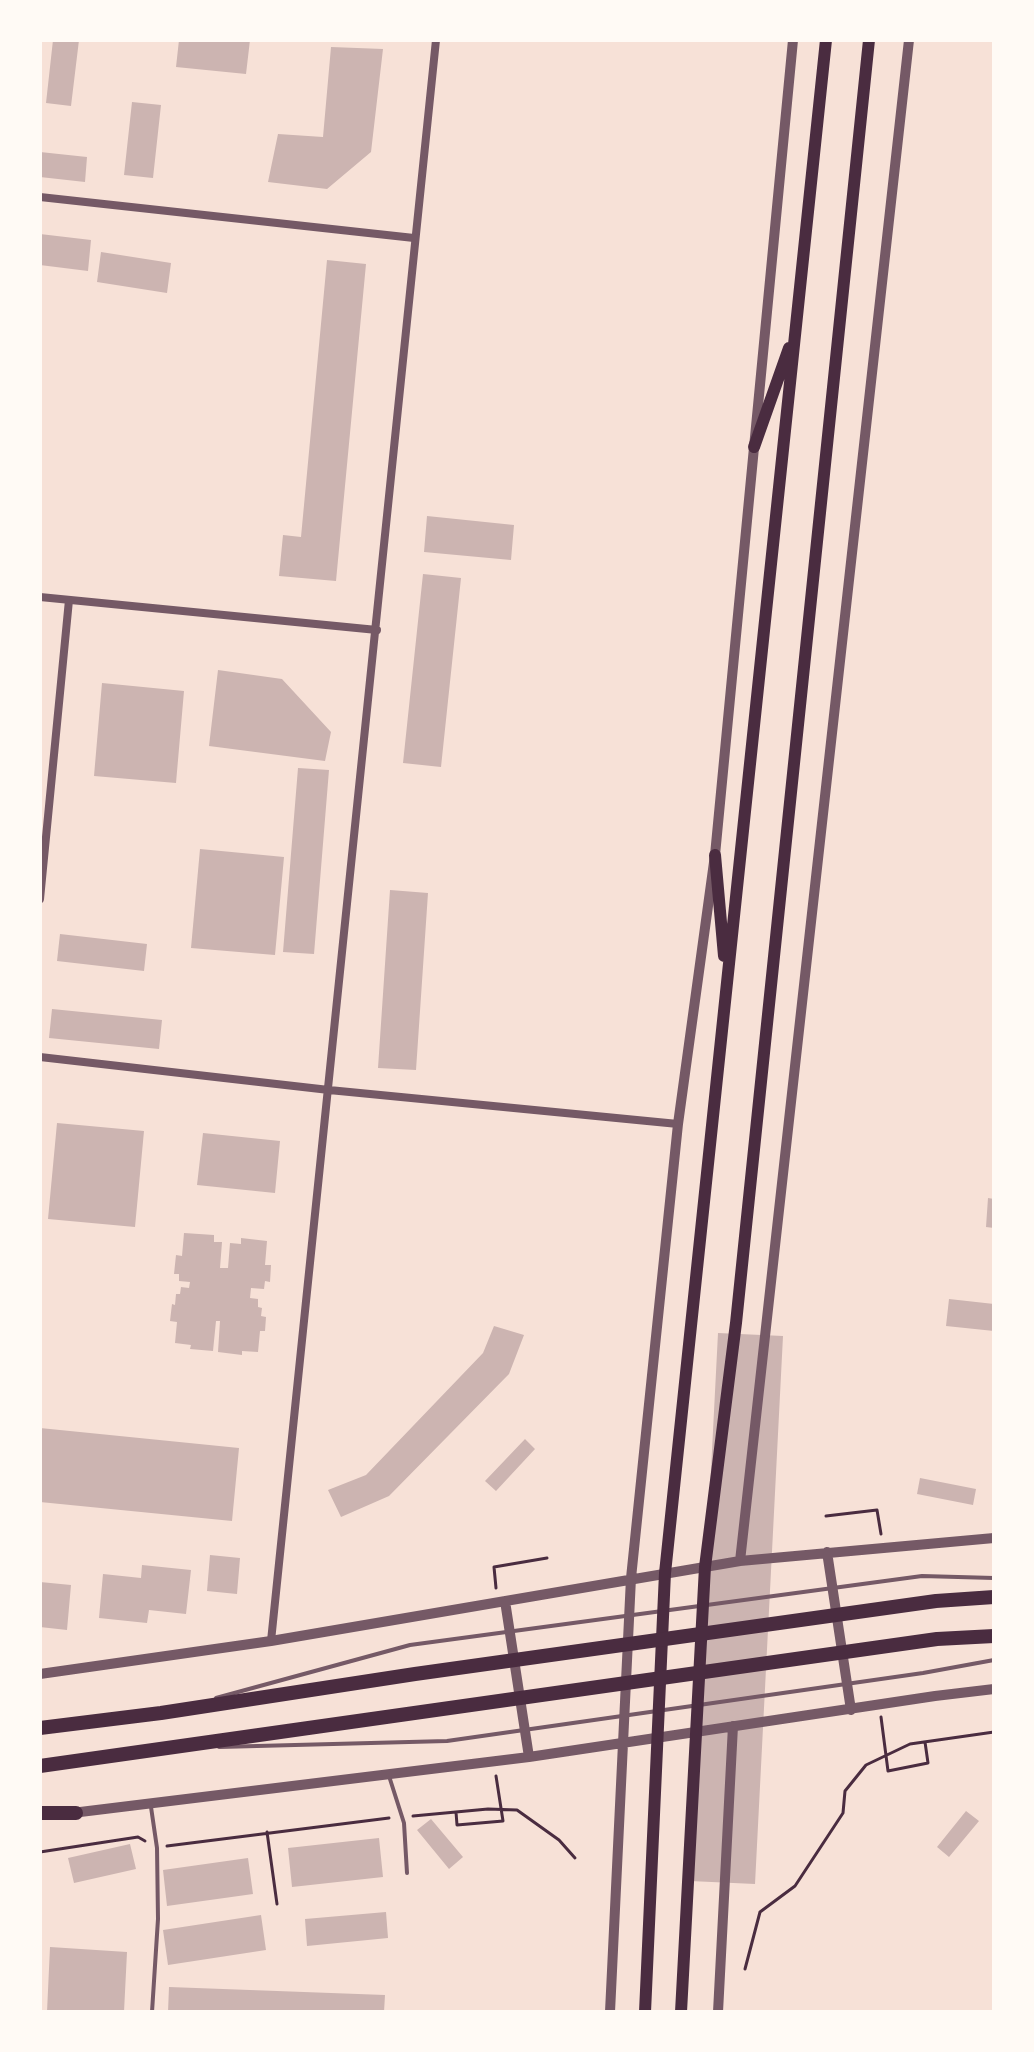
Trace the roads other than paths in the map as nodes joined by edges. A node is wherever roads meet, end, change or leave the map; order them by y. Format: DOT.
graph roads {
  1 [pos="436,40"];
  2 [pos="793,40"];
  3 [pos="826,40"];
  4 [pos="869,40"];
  5 [pos="909,40"];
  6 [pos="40,197"];
  7 [pos="414,238"];
  8 [pos="796,330"];
  9 [pos="754,447"];
  10 [pos="40,597"];
  11 [pos="69,600"];
  12 [pos="377,630"];
  13 [pos="715,855"];
  14 [pos="40,899"];
  15 [pos="727,983"];
  16 [pos="40,1057"];
  17 [pos="329,1090"];
  18 [pos="678,1124"];
  19 [pos="994,1538"];
  20 [pos="827,1552"];
  21 [pos="740,1561"];
  22 [pos="705,1567"];
  23 [pos="665,1573"];
  24 [pos="631,1578"];
  25 [pos="994,1578"];
  26 [pos="994,1597"];
  27 [pos="505,1601"];
  28 [pos="994,1636"];
  29 [pos="271,1641"];
  30 [pos="994,1660"];
  31 [pos="40,1674"];
  32 [pos="994,1689"];
  33 [pos="851,1710"];
  34 [pos="161,1713"];
  35 [pos="733,1726"];
  36 [pos="40,1728"];
  37 [pos="697,1732"];
  38 [pos="659,1738"];
  39 [pos="624,1743"];
  40 [pos="164,1749"];
  41 [pos="529,1757"];
  42 [pos="40,1766"];
  43 [pos="389,1776"];
  44 [pos="151,1804"];
  45 [pos="76,1813"];
  46 [pos="40,1815"];
  47 [pos="407,1873"];
  48 [pos="152,2012"];
  49 [pos="610,2012"];
  50 [pos="645,2012"];
  51 [pos="681,2012"];
  52 [pos="718,2012"];
  1 -- 7 [label="street"];
  2 -- 9 [label="street"];
  3 -- 8 [label="main road"];
  4 -- 22 [label="main road"];
  5 -- 21 [label="street"];
  6 -- 7 [label="street"];
  7 -- 12 [label="street"];
  8 -- 9 [label="main road"];
  8 -- 15 [label="main road"];
  9 -- 13 [label="street"];
  10 -- 11 [label="street"];
  11 -- 12 [label="street"];
  11 -- 14 [label="street"];
  12 -- 17 [label="street"];
  13 -- 15 [label="main road"];
  13 -- 18 [label="street"];
  15 -- 23 [label="main road"];
  16 -- 17 [label="street"];
  17 -- 18 [label="street"];
  17 -- 29 [label="street"];
  18 -- 24 [label="street"];
  19 -- 20 [label="street"];
  20 -- 21 [label="street"];
  20 -- 33 [label="street"];
  21 -- 22 [label="street"];
  22 -- 23 [label="street"];
  22 -- 37 [label="main road"];
  23 -- 24 [label="street"];
  23 -- 38 [label="main road"];
  24 -- 27 [label="street"];
  24 -- 39 [label="street"];
  25 -- 34 [label="lane"];
  26 -- 34 [label="highway"];
  27 -- 29 [label="street"];
  27 -- 41 [label="street"];
  28 -- 40 [label="highway"];
  29 -- 31 [label="street"];
  30 -- 40 [label="lane"];
  32 -- 33 [label="street"];
  33 -- 35 [label="street"];
  34 -- 36 [label="highway"];
  35 -- 37 [label="street"];
  35 -- 52 [label="street"];
  37 -- 38 [label="street"];
  37 -- 51 [label="main road"];
  38 -- 39 [label="street"];
  38 -- 50 [label="main road"];
  39 -- 41 [label="street"];
  39 -- 49 [label="street"];
  40 -- 42 [label="highway"];
  41 -- 43 [label="street"];
  43 -- 44 [label="street"];
  43 -- 47 [label="lane"];
  44 -- 45 [label="street"];
  44 -- 48 [label="lane"];
  45 -- 46 [label="highway"];
}
